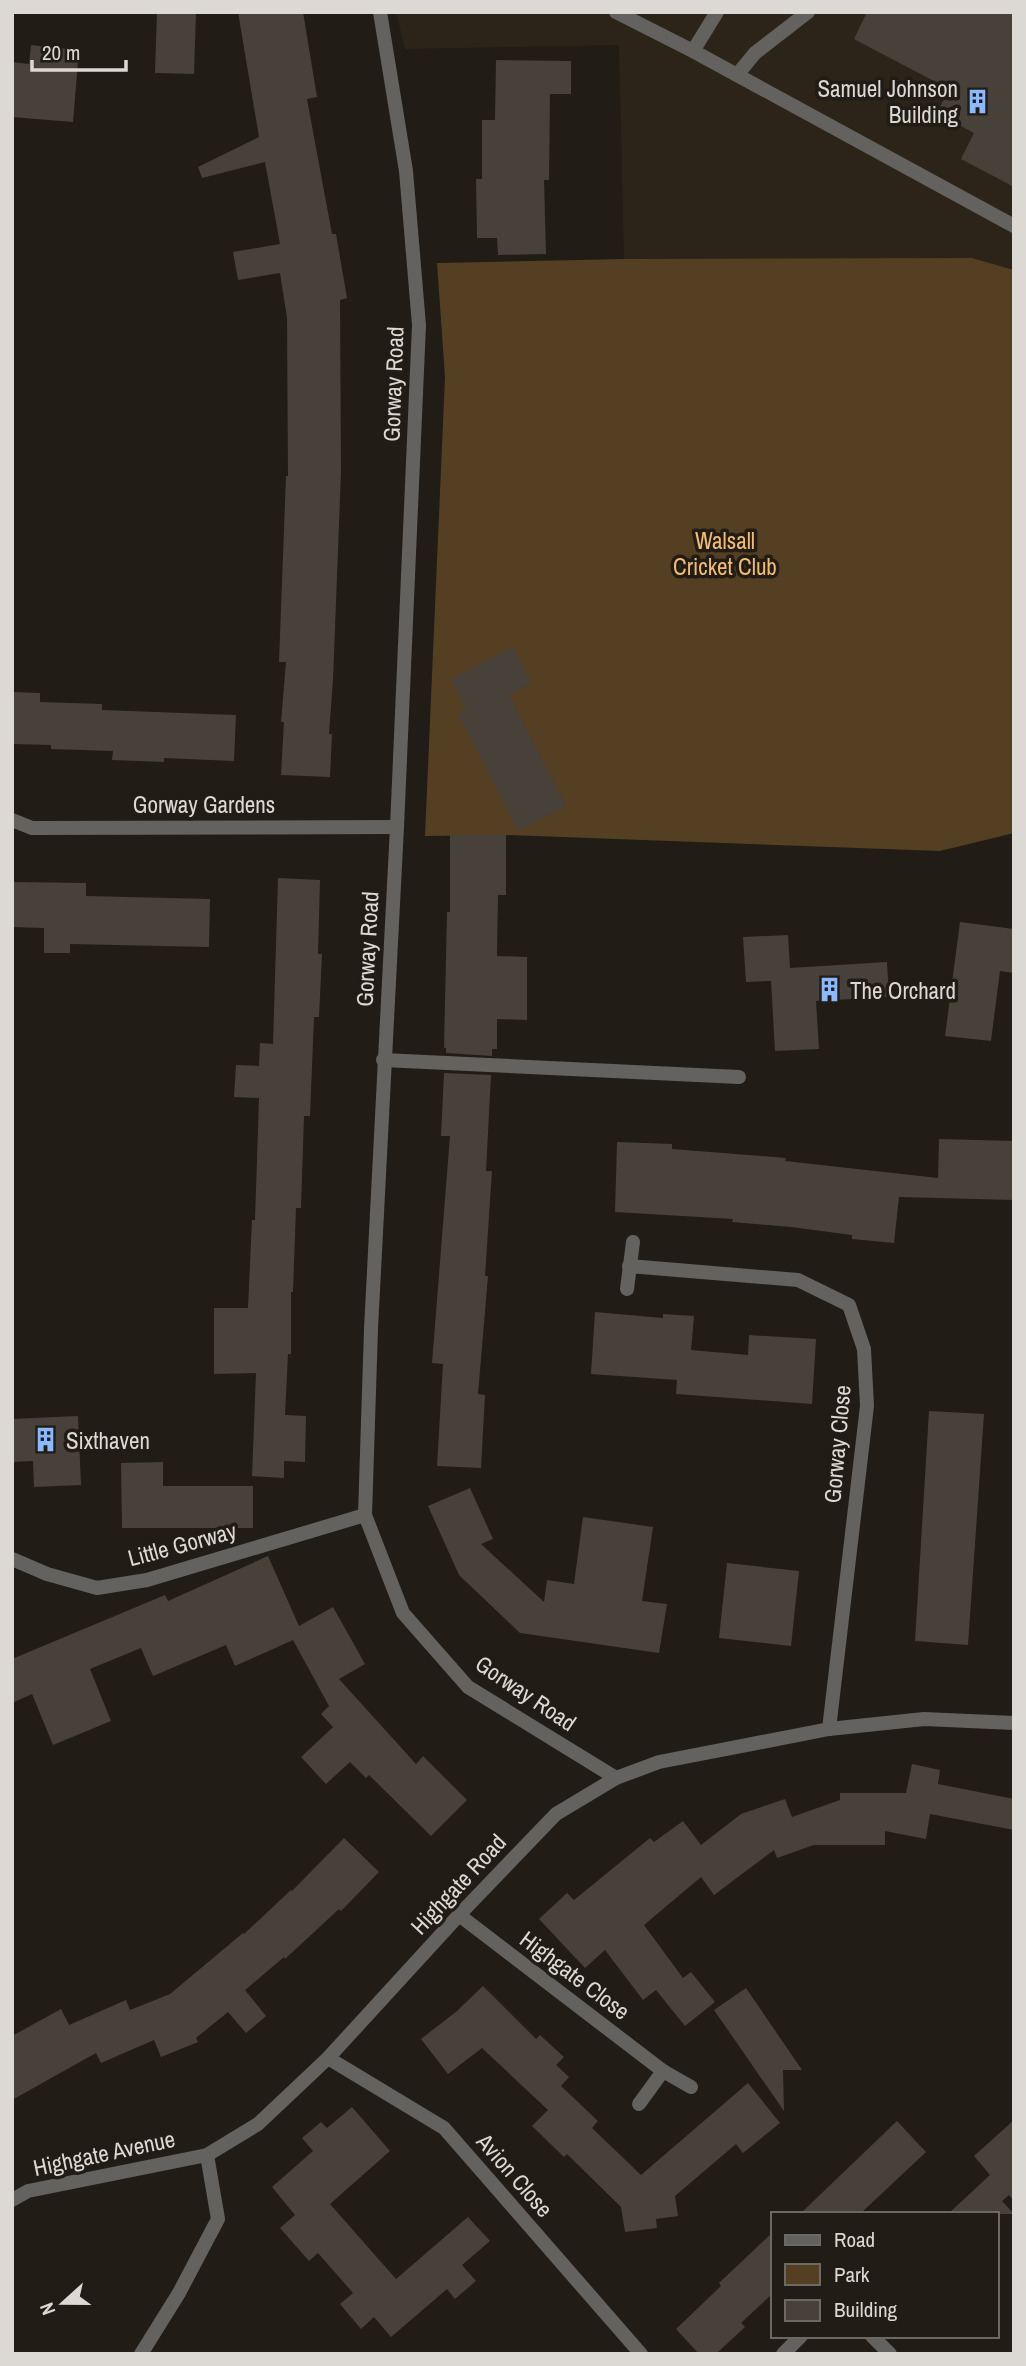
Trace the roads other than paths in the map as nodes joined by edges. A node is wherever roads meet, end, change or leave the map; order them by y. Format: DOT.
graph roads {
  1 [pos="380,12"];
  2 [pos="616,12"];
  3 [pos="717,12"];
  4 [pos="808,12"];
  5 [pos="694,51"];
  6 [pos="737,75"];
  7 [pos="1014,226"];
  8 [pos="12,820"];
  9 [pos="397,827"];
  10 [pos="383,1060"];
  11 [pos="739,1077"];
  12 [pos="633,1242"];
  13 [pos="629,1266"];
  14 [pos="627,1289"];
  15 [pos="365,1515"];
  16 [pos="12,1559"];
  17 [pos="1014,1723"];
  18 [pos="829,1729"];
  19 [pos="615,1778"];
  20 [pos="459,1915"];
  21 [pos="328,2058"];
  22 [pos="663,2071"];
  23 [pos="691,2087"];
  24 [pos="639,2104"];
  25 [pos="207,2155"];
  26 [pos="12,2200"];
  27 [pos="799,2338"];
  28 [pos="874,2338"];
  29 [pos="141,2354"];
  30 [pos="641,2354"];
  31 [pos="783,2354"];
  32 [pos="890,2354"];
  1 -- 9 [label="street, Gorway Road"];
  2 -- 5 [label="street"];
  3 -- 5 [label="street"];
  4 -- 6 [label="street"];
  5 -- 6 [label="street"];
  6 -- 7 [label="street"];
  8 -- 9 [label="street, Gorway Gardens"];
  9 -- 10 [label="street, Gorway Road"];
  10 -- 11 [label="street"];
  10 -- 15 [label="street, Gorway Road"];
  12 -- 13 [label="street"];
  13 -- 14 [label="street"];
  13 -- 18 [label="street, Gorway Close"];
  15 -- 16 [label="street, Little Gorway"];
  15 -- 19 [label="street, Gorway Road"];
  17 -- 18 [label="street, Highgate Road"];
  18 -- 19 [label="street, Highgate Road"];
  19 -- 20 [label="street, Highgate Road"];
  20 -- 21 [label="street, Highgate Road"];
  20 -- 22 [label="street, Highgate Close"];
  21 -- 25 [label="street, Highgate Road"];
  21 -- 30 [label="street, Avion Close"];
  22 -- 23 [label="street, Highgate Close"];
  22 -- 24 [label="street"];
  25 -- 26 [label="street, Highgate Avenue"];
  25 -- 29 [label="street"];
  27 -- 31 [label="street"];
  28 -- 32 [label="street"];
}
